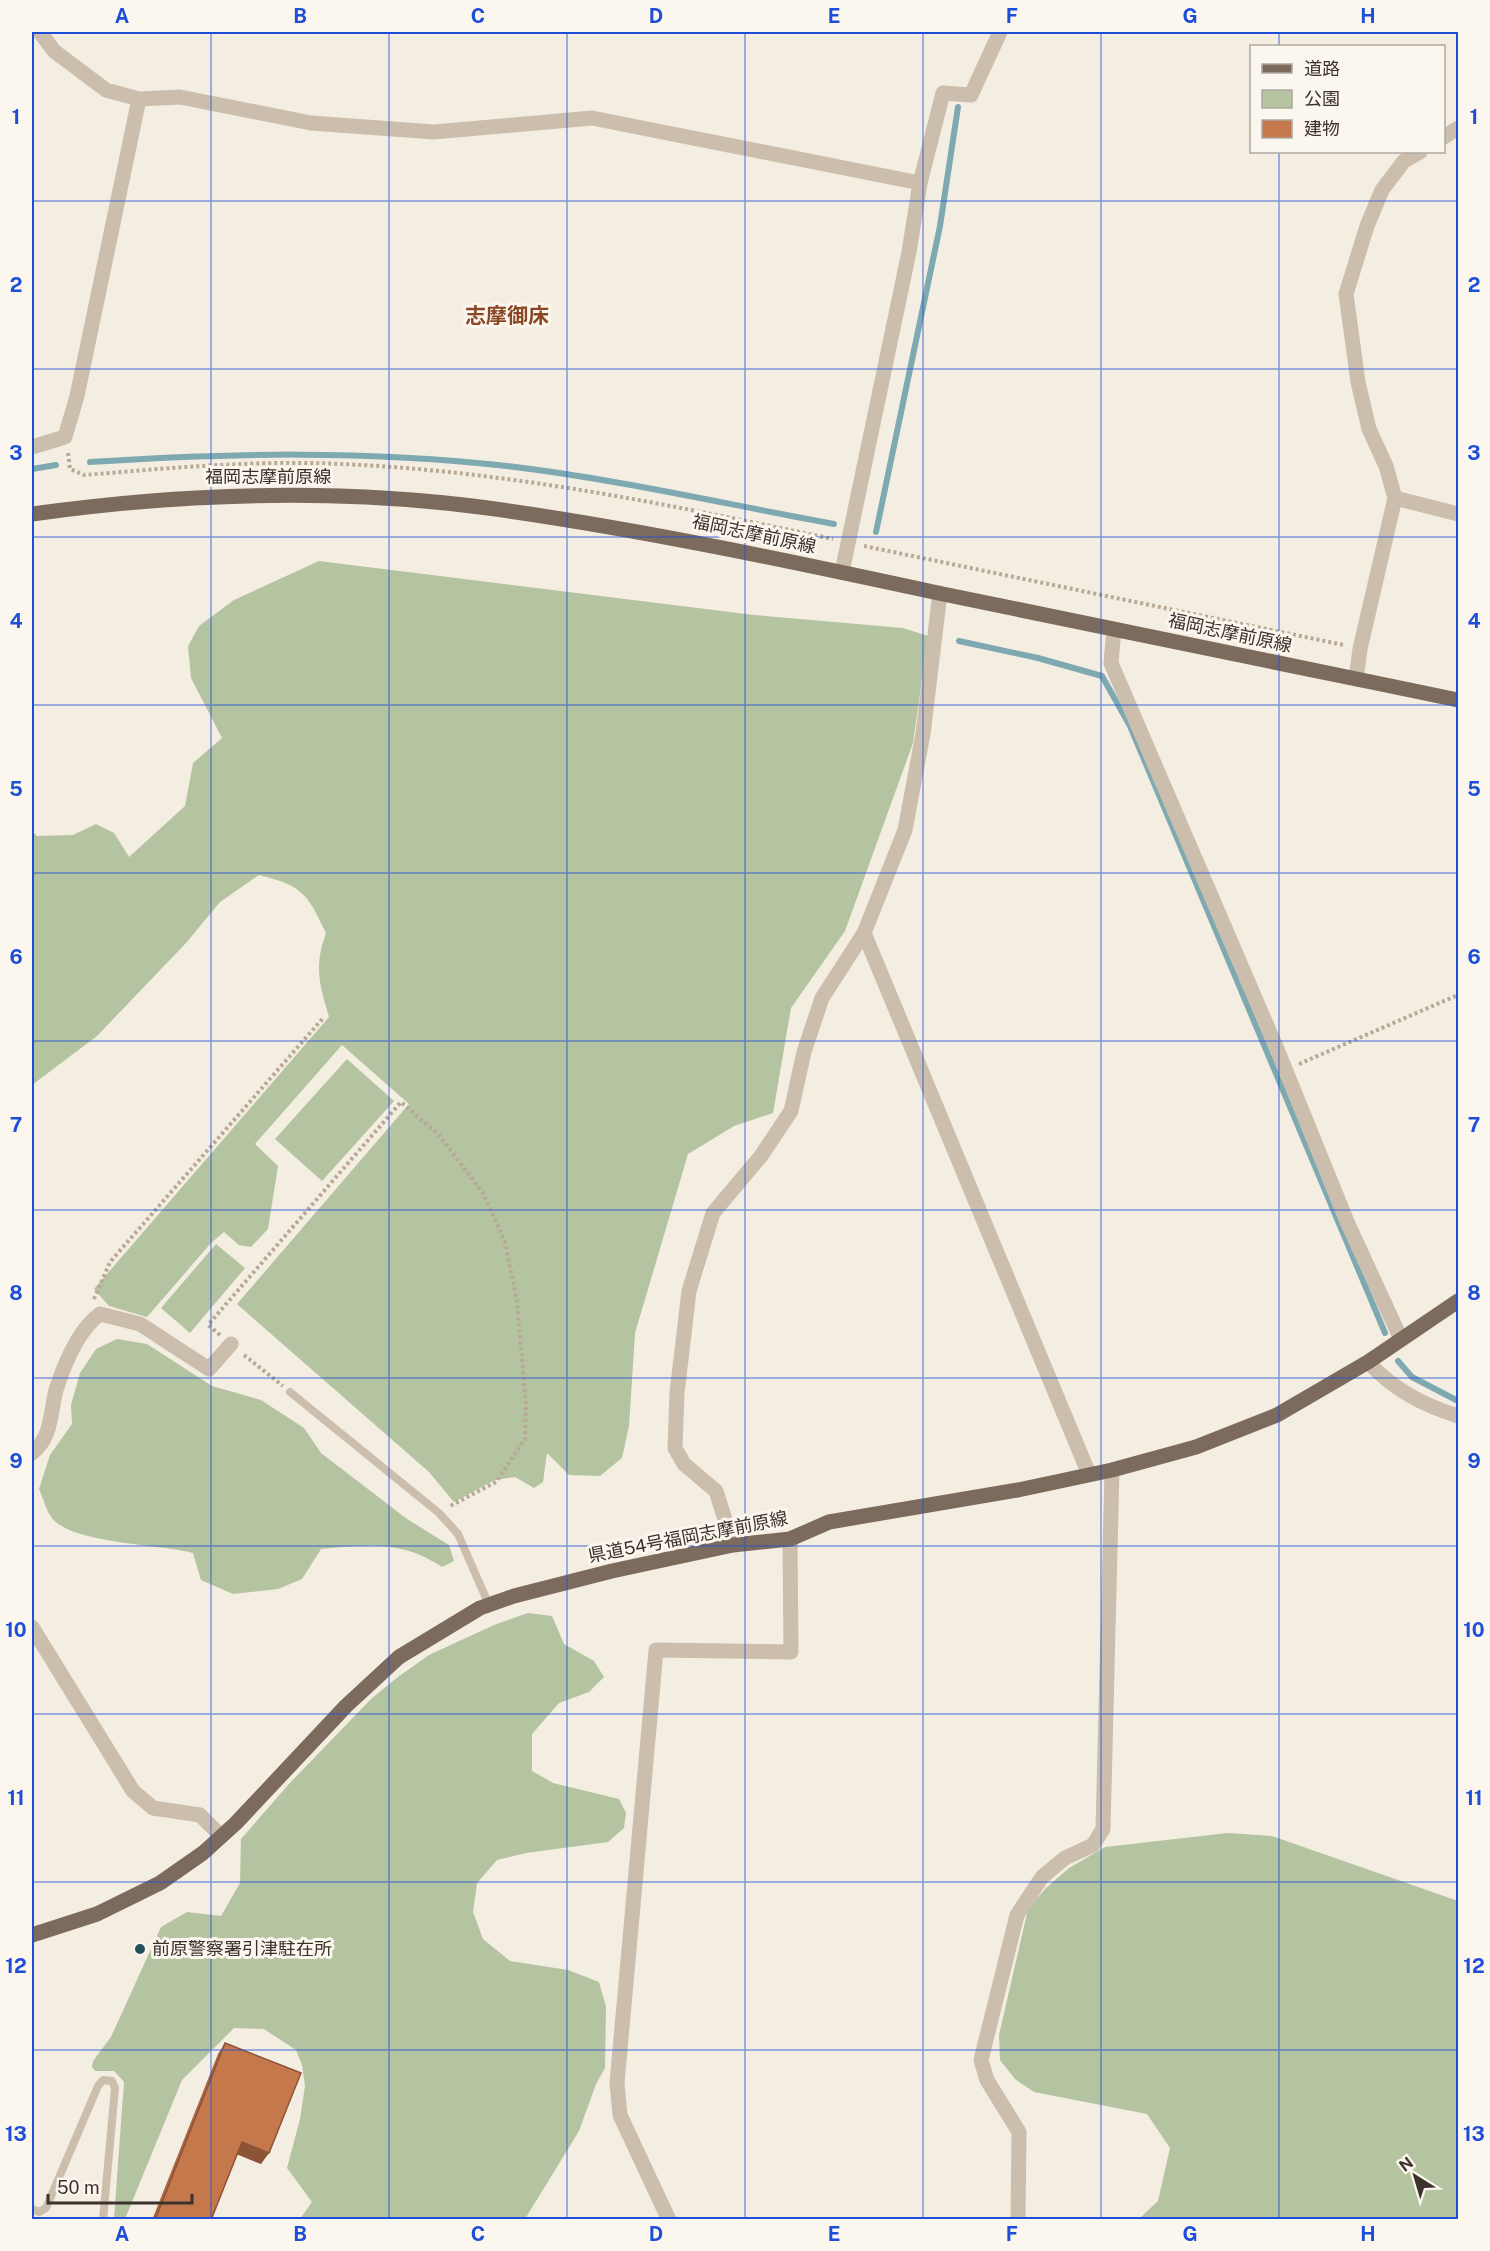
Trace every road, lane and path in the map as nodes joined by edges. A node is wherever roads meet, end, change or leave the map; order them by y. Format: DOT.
graph roads {
  1 [pos="40,32"];
  2 [pos="1000,32"];
  3 [pos="139,99"];
  4 [pos="1458,128"];
  5 [pos="1445,136"];
  6 [pos="1418,153"];
  7 [pos="920,183"];
  8 [pos="32,447"];
  9 [pos="1395,498"];
  10 [pos="32,514"];
  11 [pos="1458,514"];
  12 [pos="842,572"];
  13 [pos="940,593"];
  14 [pos="1114,629"];
  15 [pos="1356,679"];
  16 [pos="1458,700"];
  17 [pos="864,933"];
  18 [pos="1458,995"];
  19 [pos="324,1017"];
  20 [pos="1286,1070"];
  21 [pos="1458,1300"];
  22 [pos="100,1314"];
  23 [pos="1401,1339"];
  24 [pos="231,1344"];
  25 [pos="1368,1362"];
  26 [pos="290,1392"];
  27 [pos="1458,1416"];
  28 [pos="32,1453"];
  29 [pos="1112,1470"];
  30 [pos="1089,1474"];
  31 [pos="439,1513"];
  32 [pos="790,1539"];
  33 [pos="732,1545"];
  34 [pos="489,1605"];
  35 [pos="32,1627"];
  36 [pos="221,1836"];
  37 [pos="32,1935"];
  38 [pos="32,2209"];
  39 [pos="103,2220"];
  40 [pos="669,2220"];
  41 [pos="1018,2220"];
  1 -- 3 [label="street"];
  2 -- 7 [label="street"];
  3 -- 7 [label="street"];
  3 -- 8 [label="street"];
  4 -- 5 [label="street"];
  6 -- 9 [label="street"];
  7 -- 12 [label="street"];
  9 -- 11 [label="street"];
  9 -- 15 [label="street"];
  10 -- 12 [label="main road, 福岡志摩前原線"];
  12 -- 13 [label="main road, 福岡志摩前原線"];
  13 -- 14 [label="main road, 福岡志摩前原線"];
  13 -- 17 [label="street"];
  14 -- 15 [label="main road, 福岡志摩前原線"];
  14 -- 20 [label="street"];
  15 -- 16 [label="main road, 福岡志摩前原線"];
  17 -- 30 [label="street"];
  17 -- 33 [label="street"];
  18 -- 20 [label="path"];
  19 -- 22 [label="path"];
  20 -- 23 [label="street"];
  21 -- 23 [label="main road, 県道54号福岡志摩前原線"];
  22 -- 24 [label="street"];
  22 -- 28 [label="street"];
  23 -- 25 [label="main road, 県道54号福岡志摩前原線"];
  24 -- 26 [label="path"];
  24 -- 31 [label="path"];
  25 -- 27 [label="street"];
  25 -- 29 [label="main road, 県道54号福岡志摩前原線"];
  26 -- 31 [label="lane"];
  29 -- 30 [label="main road, 県道54号福岡志摩前原線"];
  29 -- 41 [label="street"];
  30 -- 32 [label="main road, 県道54号福岡志摩前原線"];
  31 -- 34 [label="lane"];
  32 -- 33 [label="main road, 県道54号福岡志摩前原線"];
  32 -- 40 [label="street"];
  33 -- 34 [label="main road, 県道54号福岡志摩前原線"];
  34 -- 36 [label="main road, 県道54号福岡志摩前原線"];
  35 -- 36 [label="street"];
  36 -- 37 [label="main road, 県道54号福岡志摩前原線"];
  38 -- 39 [label="lane"];
}
